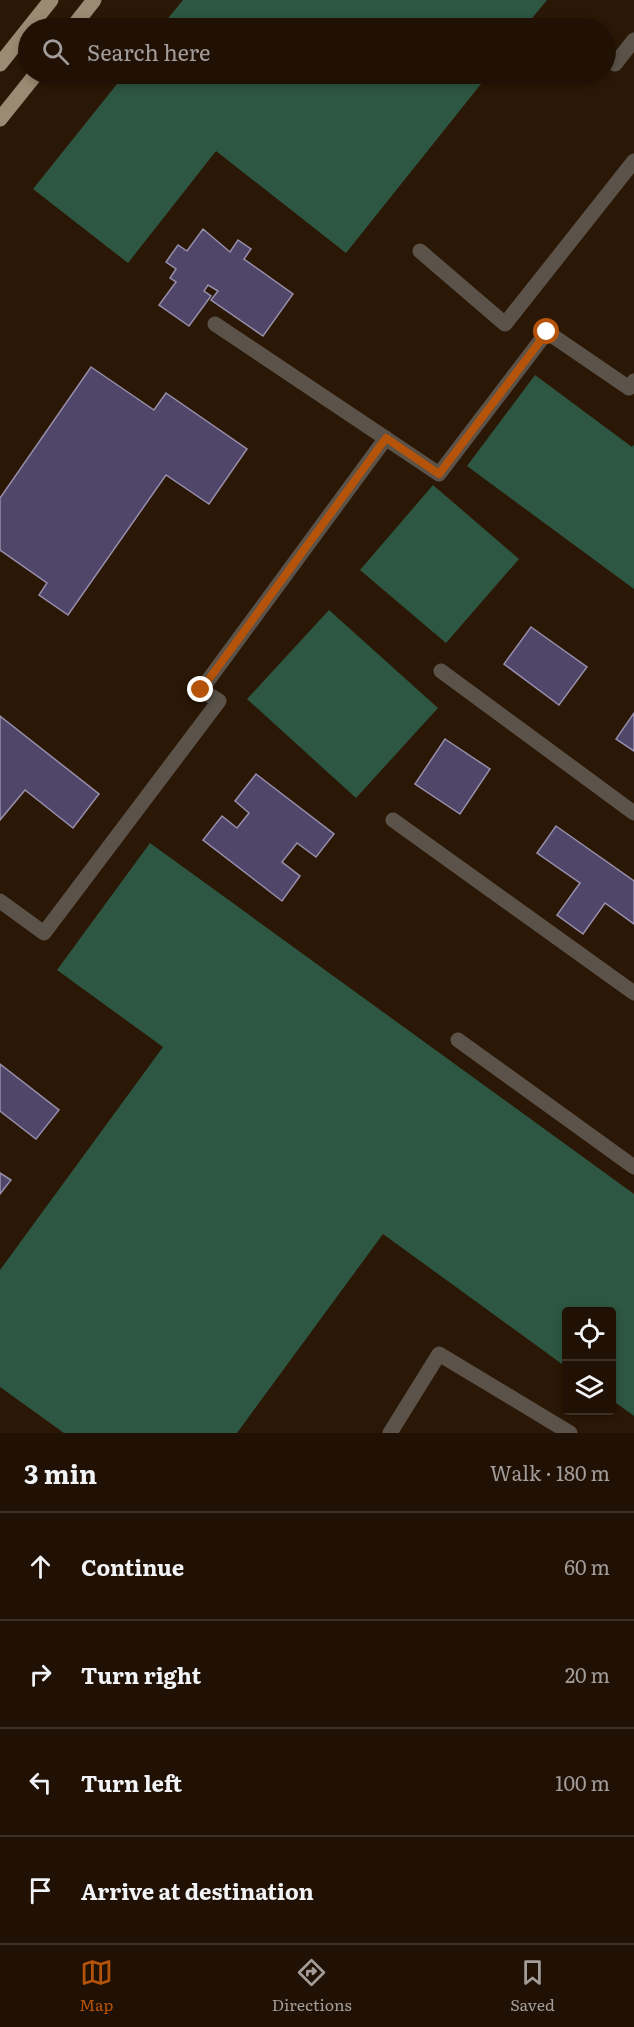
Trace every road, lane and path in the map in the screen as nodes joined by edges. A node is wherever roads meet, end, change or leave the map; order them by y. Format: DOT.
graph roads {
  1 [pos="51,0"];
  2 [pos="94,0"];
  3 [pos="37,18"];
  4 [pos="80,18"];
  5 [pos="634,40"];
  6 [pos="18,41"];
  7 [pos="616,63"];
  8 [pos="0,64"];
  9 [pos="28,84"];
  10 [pos="0,119"];
  11 [pos="634,162"];
  12 [pos="420,251"];
  13 [pos="215,324"];
  14 [pos="634,381"];
  15 [pos="386,438"];
  16 [pos="441,671"];
  17 [pos="634,813"];
  18 [pos="393,820"];
  19 [pos="0,901"];
  20 [pos="634,993"];
  21 [pos="458,1040"];
  22 [pos="634,1167"];
  23 [pos="390,1433"];
  24 [pos="570,1433"];
  1 -- 3 [label="main road"];
  2 -- 4 [label="main road"];
  5 -- 7 [label="lane"];
  6 -- 8 [label="main road"];
  9 -- 10 [label="main road"];
  11 -- 12 [label="lane"];
  13 -- 15 [label="lane"];
  14 -- 15 [label="lane"];
  15 -- 19 [label="lane"];
  16 -- 17 [label="lane"];
  18 -- 20 [label="lane"];
  21 -- 22 [label="lane"];
  23 -- 24 [label="lane"];
}
